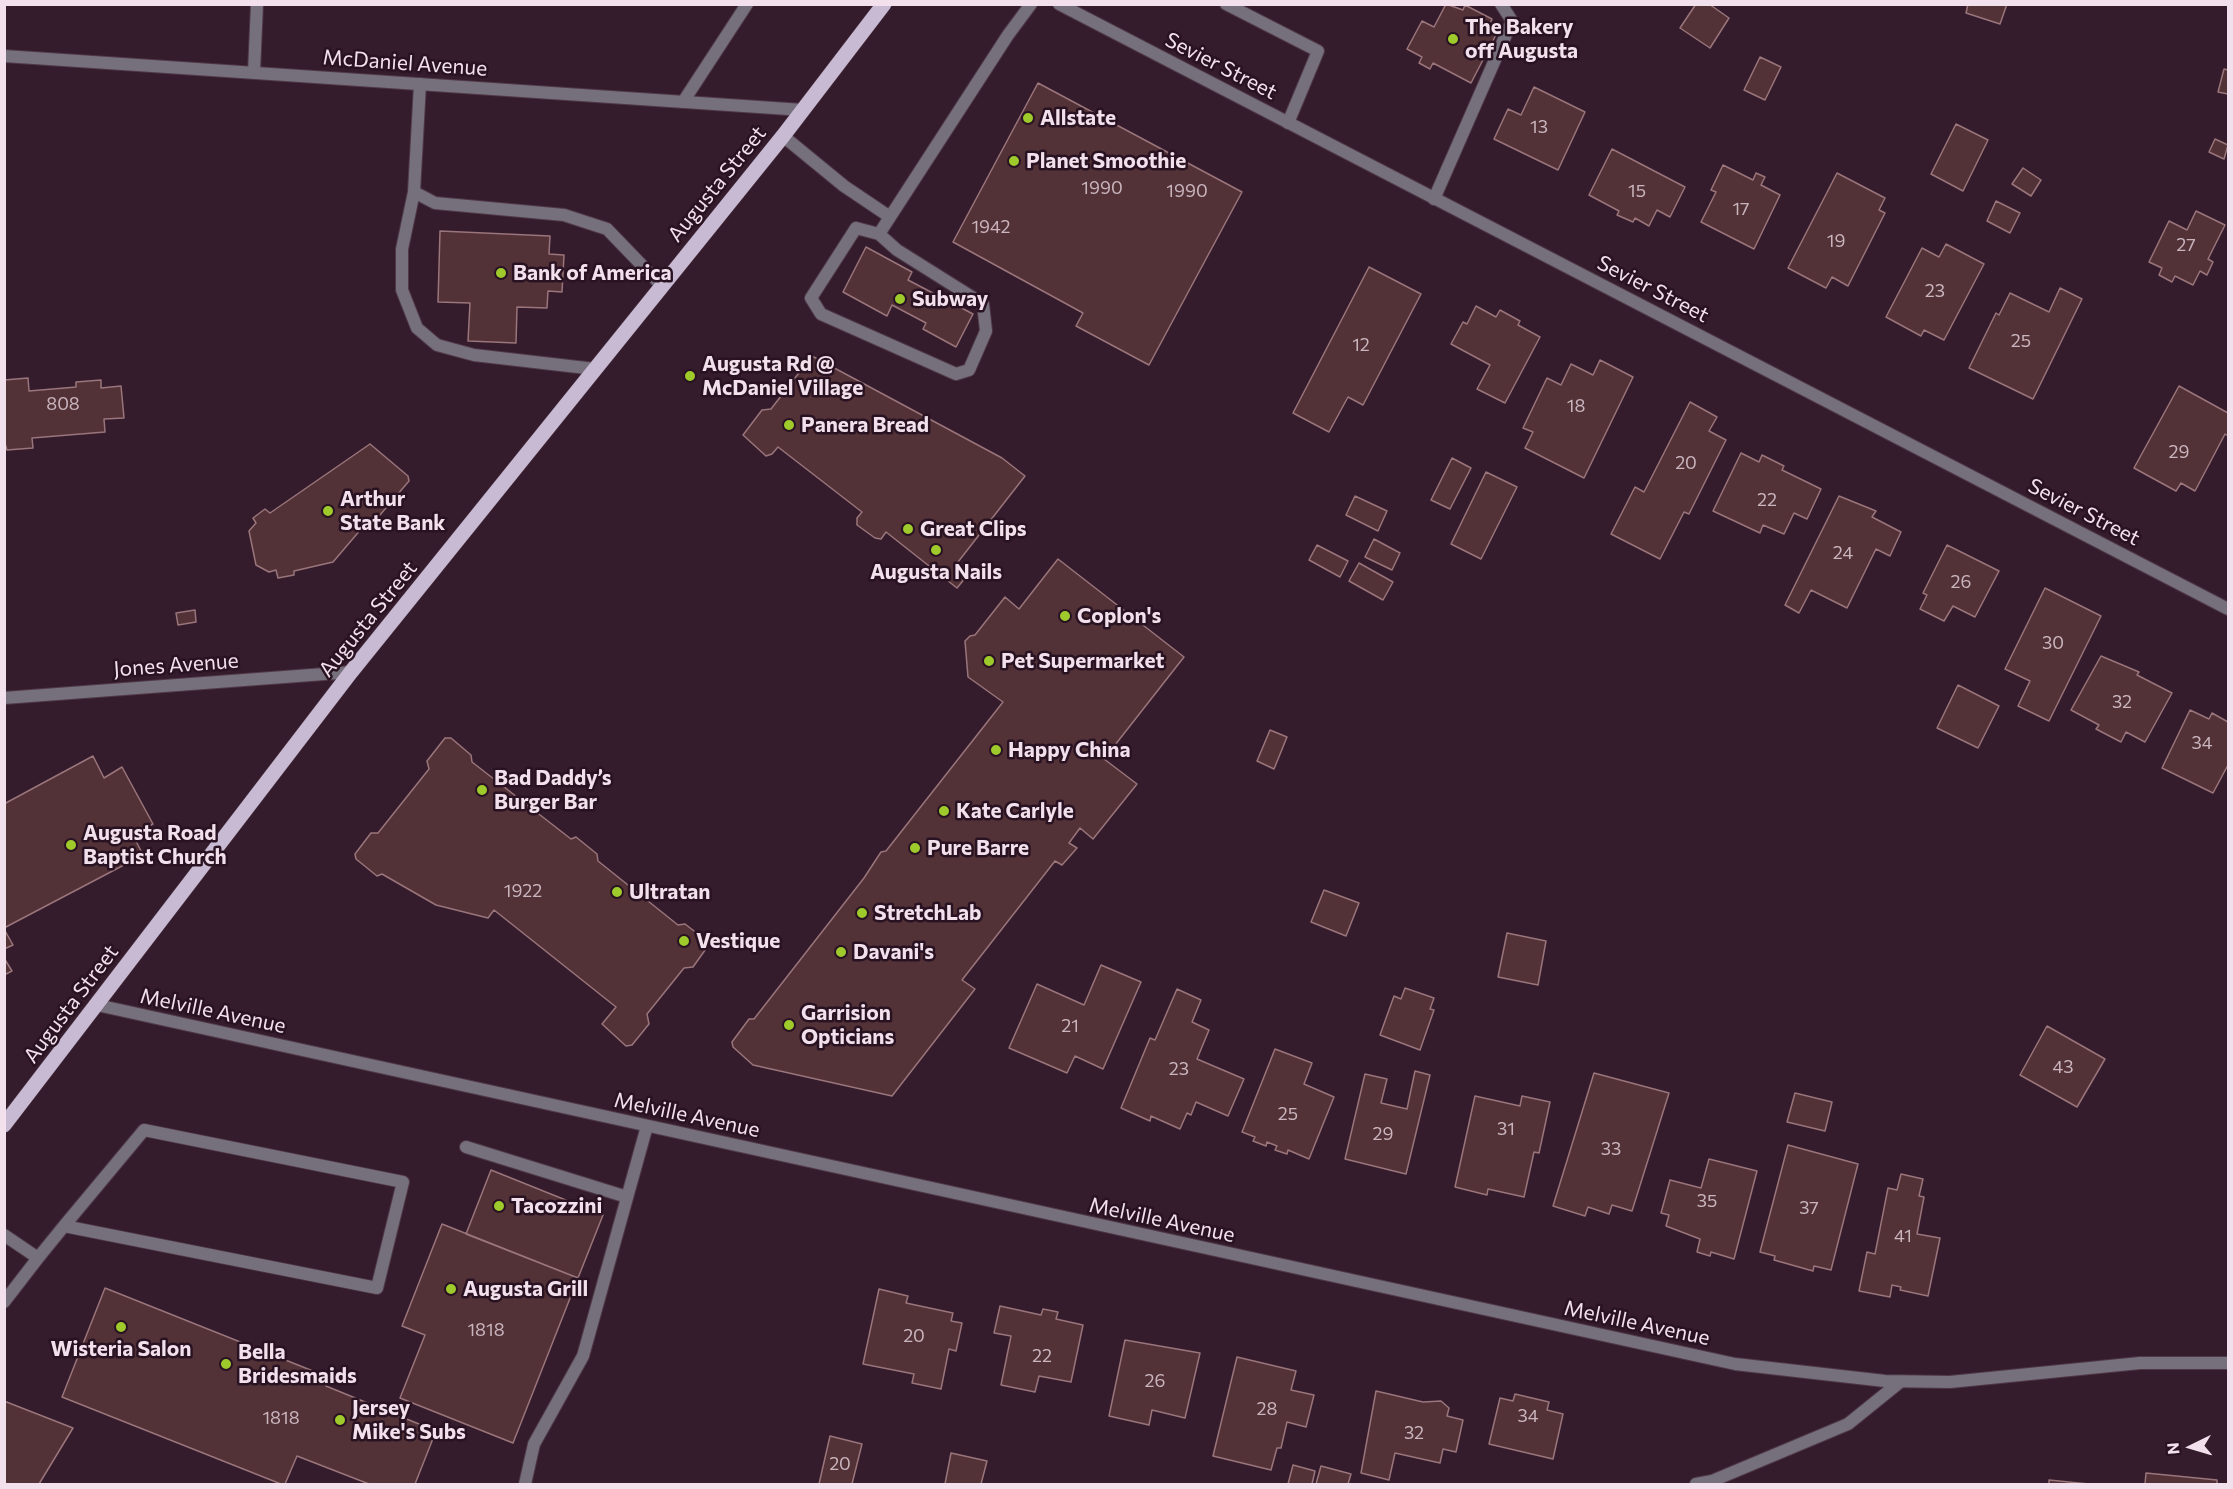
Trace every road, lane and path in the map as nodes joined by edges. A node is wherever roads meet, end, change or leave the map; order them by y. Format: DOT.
graph roads {
  1 [pos="257,4"];
  2 [pos="747,4"];
  3 [pos="884,4"];
  4 [pos="1031,4"];
  5 [pos="1059,4"];
  6 [pos="1226,4"];
  7 [pos="1501,4"];
  8 [pos="1078,9"];
  9 [pos="4,56"];
  10 [pos="254,72"];
  11 [pos="420,84"];
  12 [pos="683,102"];
  13 [pos="803,110"];
  14 [pos="1288,123"];
  15 [pos="783,136"];
  16 [pos="414,192"];
  17 [pos="1434,199"];
  18 [pos="890,217"];
  19 [pos="879,234"];
  20 [pos="662,286"];
  21 [pos="595,369"];
  22 [pos="2229,609"];
  23 [pos="351,672"];
  24 [pos="4,698"];
  25 [pos="97,1005"];
  26 [pos="4,1125"];
  27 [pos="647,1126"];
  28 [pos="466,1147"];
  29 [pos="627,1197"];
  30 [pos="64,1226"];
  31 [pos="4,1235"];
  32 [pos="38,1258"];
  33 [pos="4,1302"];
  34 [pos="2229,1363"];
  35 [pos="1900,1382"];
  36 [pos="525,1485"];
  37 [pos="1696,1485"];
  1 -- 10 [label="street"];
  2 -- 12 [label="street"];
  3 -- 13 [label="main road, Augusta Street"];
  4 -- 18 [label="street"];
  5 -- 8 [label="street, Sevier Street"];
  6 -- 14 [label="street"];
  7 -- 17 [label="street"];
  8 -- 14 [label="street, Sevier Street"];
  9 -- 10 [label="street, McDaniel Avenue"];
  10 -- 11 [label="street, McDaniel Avenue"];
  11 -- 12 [label="street, McDaniel Avenue"];
  11 -- 16 [label="street"];
  12 -- 13 [label="street, McDaniel Avenue"];
  13 -- 15 [label="main road, Augusta Street"];
  14 -- 17 [label="street, Sevier Street"];
  15 -- 18 [label="street"];
  15 -- 20 [label="main road, Augusta Street"];
  16 -- 20 [label="street"];
  16 -- 21 [label="street"];
  17 -- 22 [label="street, Sevier Street"];
  18 -- 19 [label="street"];
  19 -- 19 [label="street"];
  20 -- 21 [label="main road, Augusta Street"];
  21 -- 23 [label="main road, Augusta Street"];
  23 -- 24 [label="street, Jones Avenue"];
  23 -- 25 [label="main road, Augusta Street"];
  25 -- 26 [label="main road, Augusta Street"];
  25 -- 27 [label="street, Melville Avenue"];
  27 -- 29 [label="street"];
  27 -- 35 [label="street, Melville Avenue"];
  28 -- 29 [label="street"];
  29 -- 36 [label="street"];
  30 -- 30 [label="street"];
  30 -- 32 [label="street"];
  31 -- 32 [label="street"];
  32 -- 33 [label="street"];
  34 -- 35 [label="street, Melville Avenue"];
  35 -- 37 [label="street"];
}
